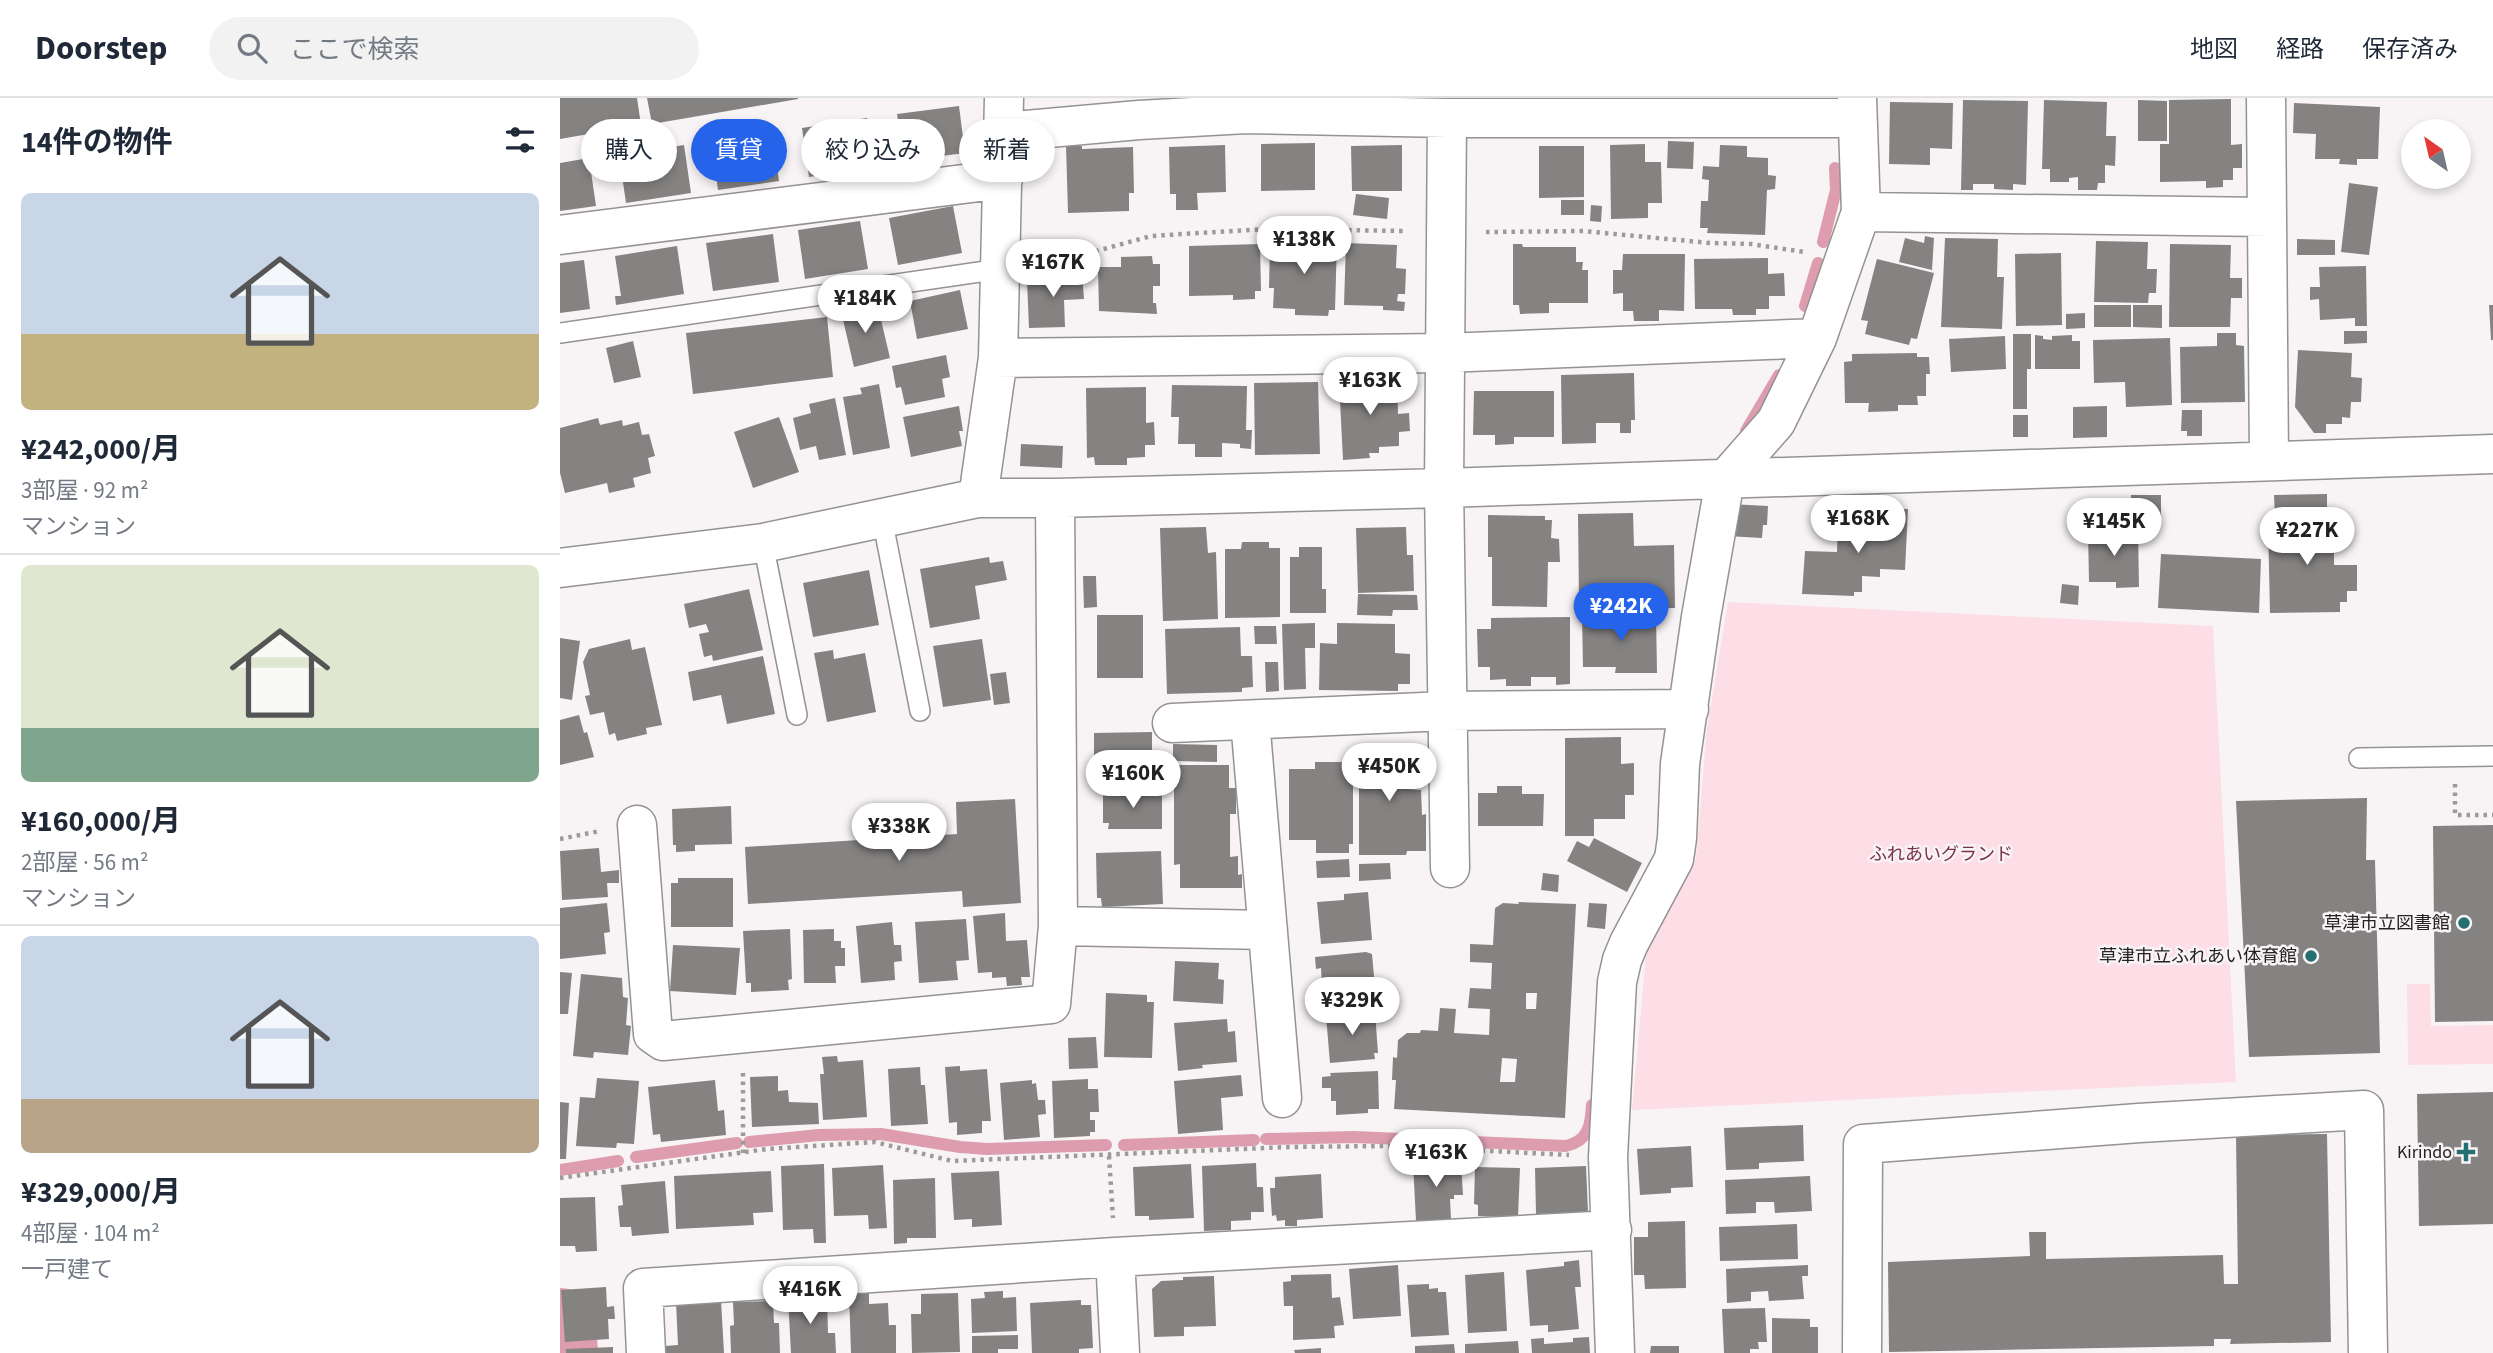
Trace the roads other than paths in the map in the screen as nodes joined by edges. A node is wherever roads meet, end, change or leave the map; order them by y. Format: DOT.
graph roads {
  1 [pos="2266,98"];
  2 [pos="1247,106"];
  3 [pos="1376,107"];
  4 [pos="1493,108"];
  5 [pos="1713,108"];
  6 [pos="1857,108"];
  7 [pos="1140,109"];
  8 [pos="1004,115"];
  9 [pos="1447,118"];
  10 [pos="979,182"];
  11 [pos="1003,182"];
  12 [pos="1861,212"];
  13 [pos="2267,217"];
  14 [pos="560,235"];
  15 [pos="1000,269"];
  16 [pos="560,333"];
  17 [pos="1817,338"];
  18 [pos="1445,353"];
  19 [pos="998,358"];
  20 [pos="2493,454"];
  21 [pos="2270,460"];
  22 [pos="1725,480"];
  23 [pos="1444,488"];
  24 [pos="978,498"];
  25 [pos="1055,498"];
  26 [pos="882,518"];
  27 [pos="763,543"];
  28 [pos="560,568"];
  29 [pos="1689,709"];
  30 [pos="920,711"];
  31 [pos="1446,711"];
  32 [pos="797,715"];
  33 [pos="1250,720"];
  34 [pos="1172,723"];
  35 [pos="2493,756"];
  36 [pos="2359,758"];
  37 [pos="637,825"];
  38 [pos="1450,868"];
  39 [pos="1058,926"];
  40 [pos="1268,930"];
  41 [pos="1282,1098"];
  42 [pos="1612,1230"];
  43 [pos="1115,1257"];
  44 [pos="646,1353"];
  45 [pos="1120,1353"];
  46 [pos="1615,1353"];
  47 [pos="1862,1353"];
  48 [pos="2368,1353"];
  1 -- 13 [label="street"];
  2 -- 3 [label="street"];
  2 -- 7 [label="street"];
  3 -- 9 [label="street"];
  4 -- 5 [label="street"];
  4 -- 9 [label="street"];
  5 -- 6 [label="street"];
  6 -- 12 [label="street"];
  7 -- 8 [label="street"];
  9 -- 18 [label="street"];
  10 -- 14 [label="street"];
  11 -- 15 [label="street"];
  12 -- 13 [label="street"];
  12 -- 17 [label="street"];
  13 -- 21 [label="street"];
  15 -- 16 [label="lane"];
  15 -- 19 [label="street"];
  17 -- 18 [label="street"];
  17 -- 22 [label="street"];
  18 -- 19 [label="street"];
  18 -- 23 [label="street"];
  19 -- 24 [label="street"];
  20 -- 21 [label="street"];
  21 -- 22 [label="street"];
  22 -- 23 [label="street"];
  22 -- 29 [label="street"];
  23 -- 25 [label="street"];
  23 -- 31 [label="street"];
  24 -- 25 [label="street"];
  24 -- 26 [label="street"];
  25 -- 39 [label="street"];
  26 -- 27 [label="street"];
  26 -- 30 [label="lane"];
  27 -- 28 [label="street"];
  27 -- 32 [label="lane"];
  29 -- 31 [label="street"];
  29 -- 42 [label="street"];
  31 -- 33 [label="street"];
  31 -- 38 [label="street"];
  33 -- 34 [label="street"];
  33 -- 40 [label="street"];
  35 -- 36 [label="lane"];
  37 -- 39 [label="street"];
  39 -- 40 [label="street"];
  40 -- 41 [label="street"];
  42 -- 43 [label="street"];
  42 -- 46 [label="street"];
  43 -- 44 [label="street"];
  43 -- 45 [label="street"];
  47 -- 48 [label="street"];
}
